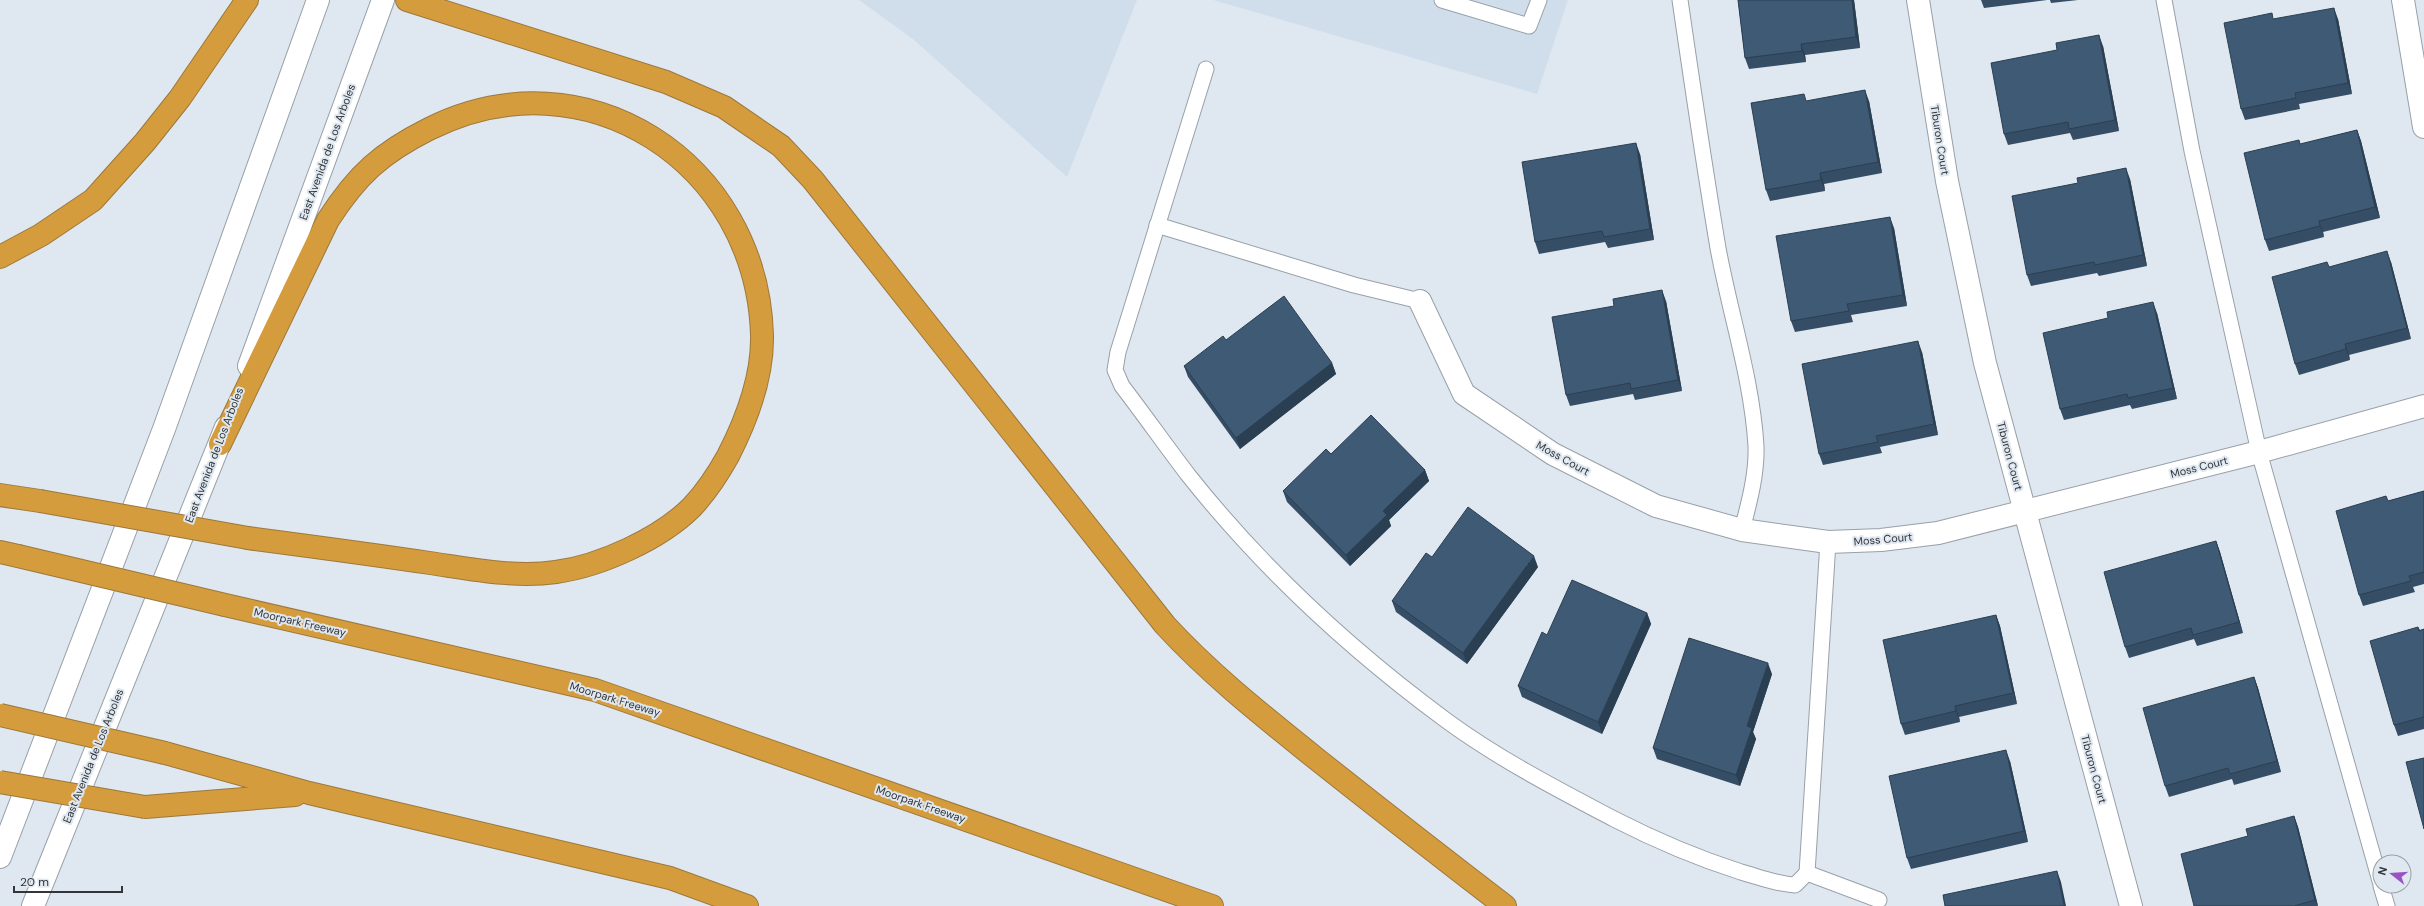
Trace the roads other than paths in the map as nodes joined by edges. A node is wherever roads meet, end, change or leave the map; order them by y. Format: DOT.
graph roads {
  1 [pos="248,0"];
  2 [pos="318,0"];
  3 [pos="383,0"];
  4 [pos="407,0"];
  5 [pos="1442,0"];
  6 [pos="1538,0"];
  7 [pos="1680,0"];
  8 [pos="1918,0"];
  9 [pos="2164,0"];
  10 [pos="2403,0"];
  11 [pos="1206,69"];
  12 [pos="2424,127"];
  13 [pos="1157,225"];
  14 [pos="0,257"];
  15 [pos="1420,301"];
  16 [pos="2424,406"];
  17 [pos="220,444"];
  18 [pos="2259,452"];
  19 [pos="0,495"];
  20 [pos="2025,511"];
  21 [pos="1742,530"];
  22 [pos="1828,542"];
  23 [pos="9,554"];
  24 [pos="0,715"];
  25 [pos="0,782"];
  26 [pos="309,794"];
  27 [pos="2372,854"];
  28 [pos="0,857"];
  29 [pos="1807,874"];
  30 [pos="2383,894"];
  31 [pos="1879,900"];
  32 [pos="33,906"];
  33 [pos="747,906"];
  34 [pos="1212,906"];
  35 [pos="1505,906"];
  36 [pos="2131,906"];
  37 [pos="2387,906"];
  1 -- 14 [label="highway"];
  2 -- 28 [label="street"];
  3 -- 17 [label="street, East Avenida de Los Arboles"];
  4 -- 35 [label="highway"];
  5 -- 6 [label="lane"];
  7 -- 21 [label="lane"];
  8 -- 20 [label="street, Tiburon Court"];
  9 -- 18 [label="lane"];
  10 -- 12 [label="street"];
  11 -- 13 [label="lane"];
  13 -- 15 [label="lane"];
  13 -- 29 [label="lane"];
  15 -- 21 [label="street, Moss Court"];
  16 -- 18 [label="street, Moss Court"];
  17 -- 19 [label="highway, bridge"];
  17 -- 32 [label="street, East Avenida de Los Arboles"];
  18 -- 20 [label="street, Moss Court"];
  18 -- 27 [label="lane"];
  20 -- 22 [label="street, Moss Court"];
  20 -- 36 [label="street, Tiburon Court"];
  21 -- 22 [label="street, Moss Court"];
  22 -- 29 [label="lane"];
  23 -- 34 [label="highway, Moorpark Freeway, bridge"];
  24 -- 26 [label="highway, bridge"];
  25 -- 26 [label="highway, bridge"];
  26 -- 33 [label="highway"];
  29 -- 31 [label="lane"];
  30 -- 37 [label="lane"];
}
